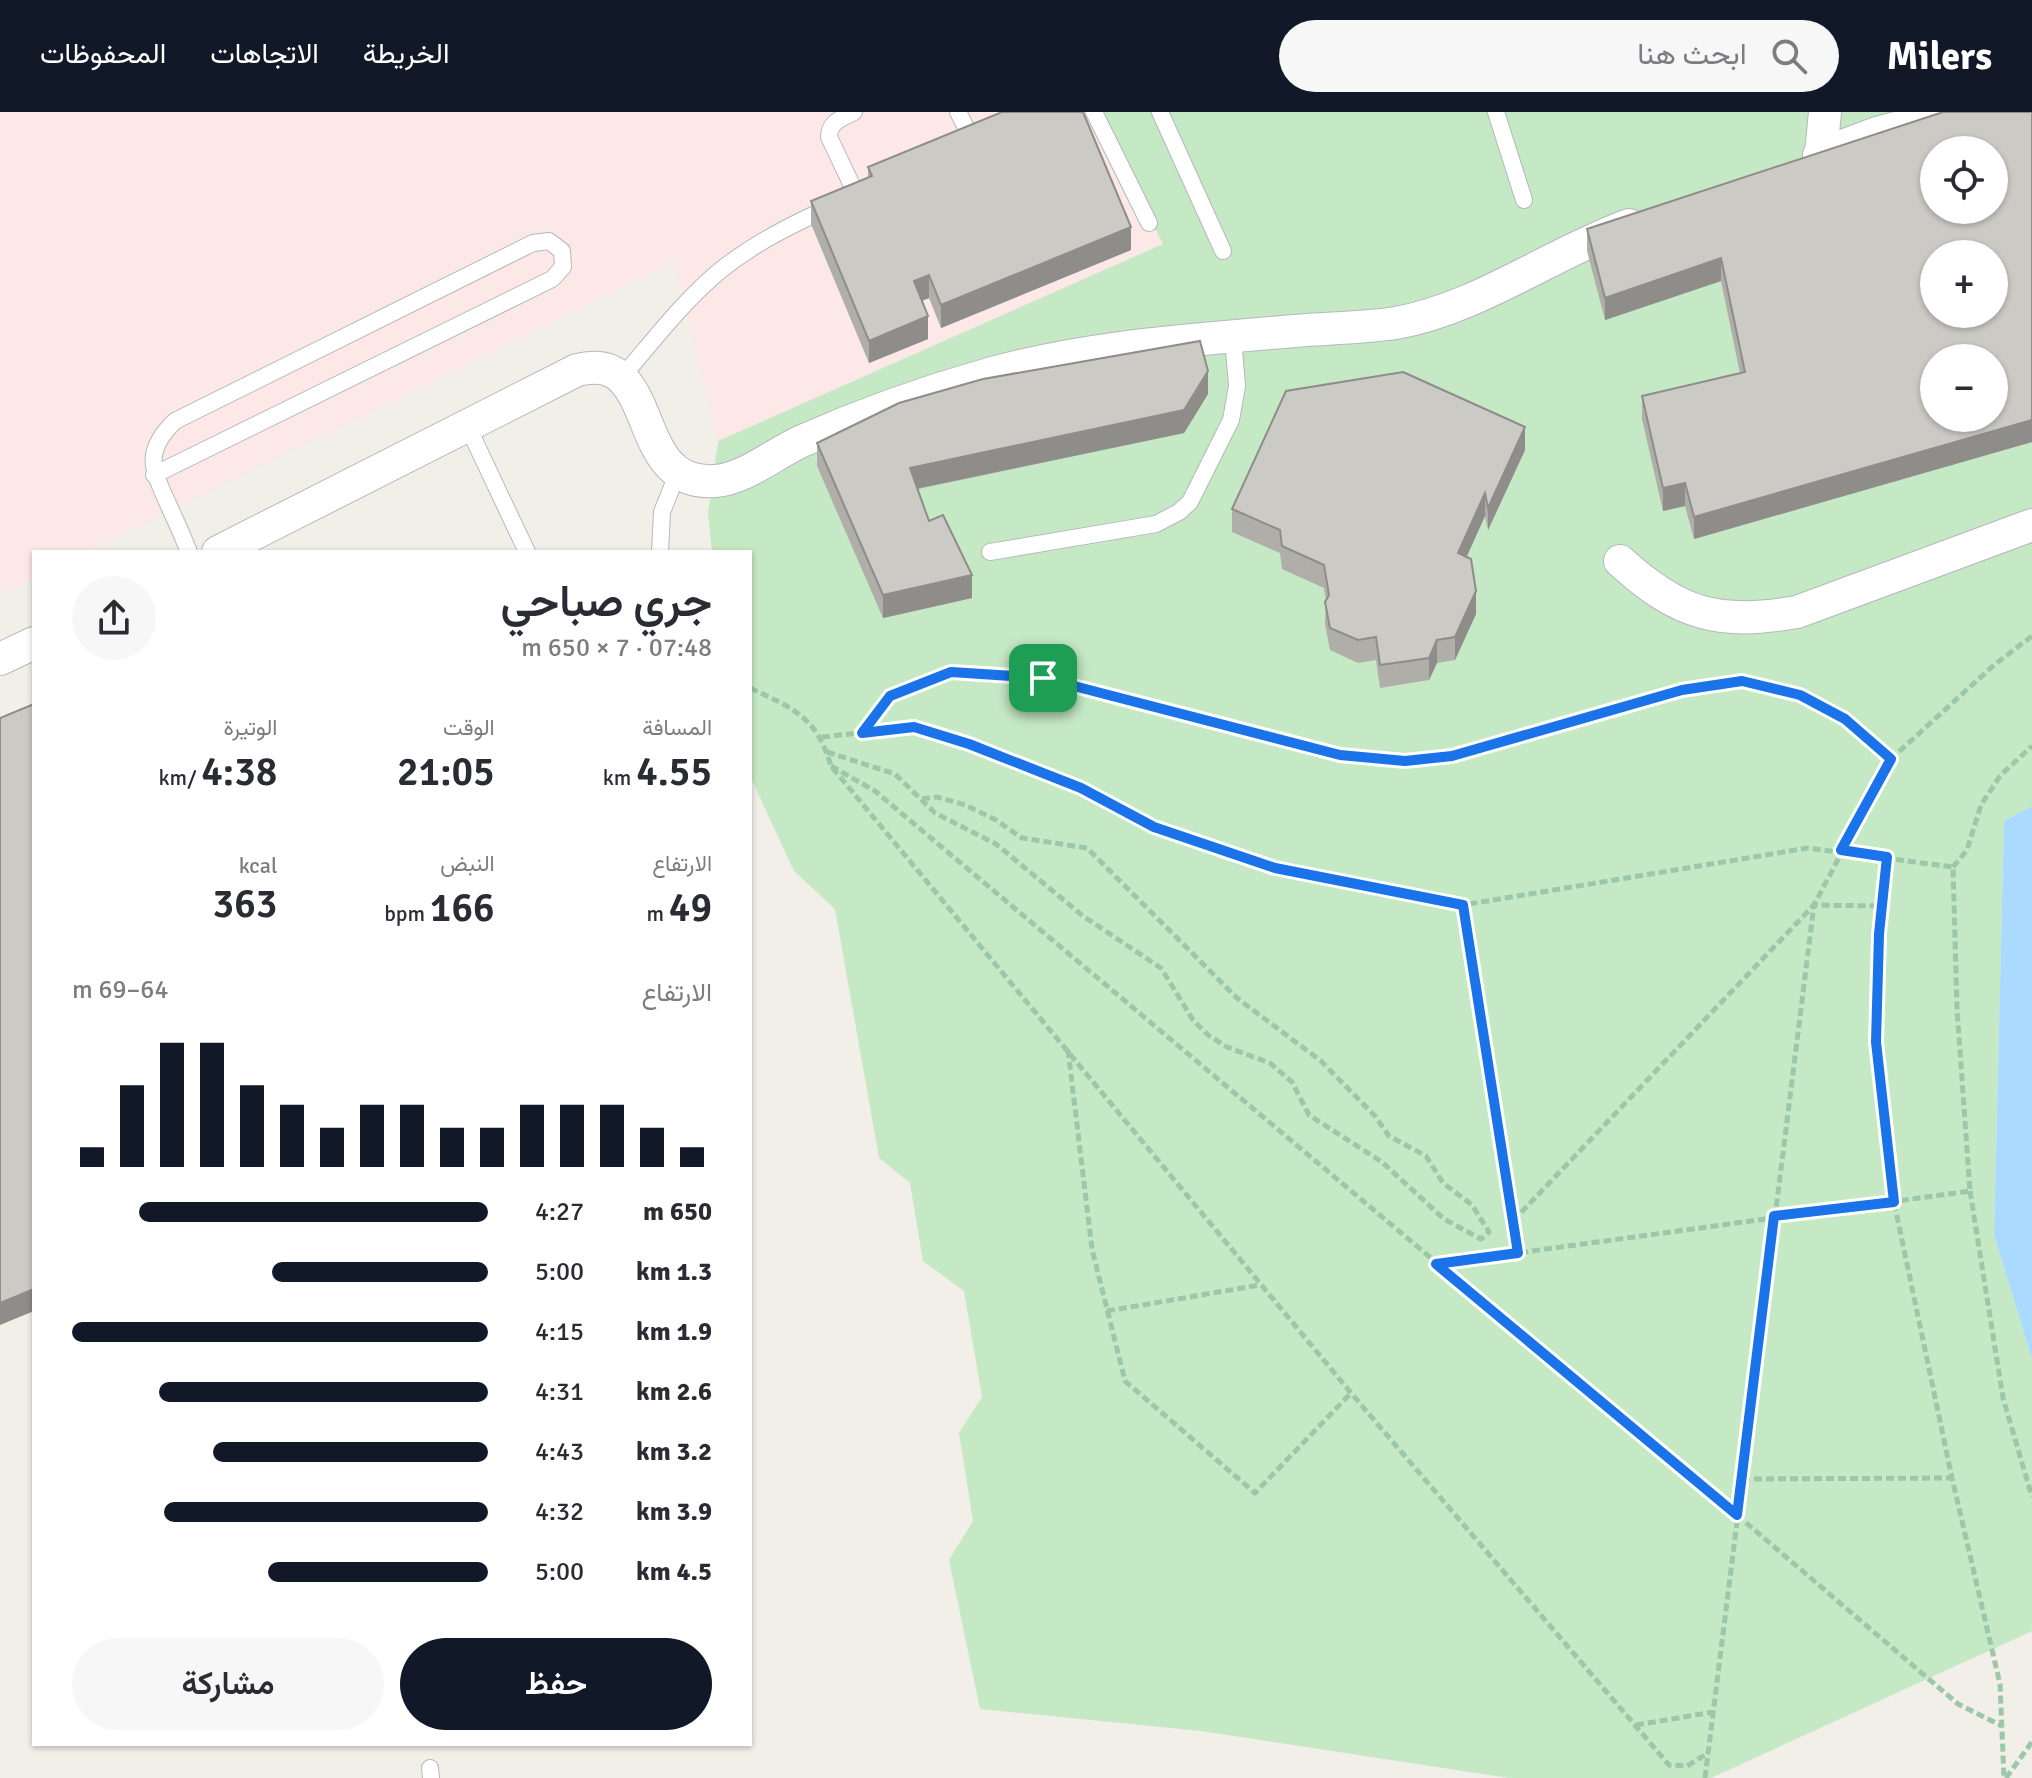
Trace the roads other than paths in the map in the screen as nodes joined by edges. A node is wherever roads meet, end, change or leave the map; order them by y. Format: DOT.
graph roads {
  1 [pos="854,112"];
  2 [pos="958,112"];
  3 [pos="1094,112"];
  4 [pos="1160,112"];
  5 [pos="1496,112"];
  6 [pos="1825,112"];
  7 [pos="1957,112"];
  8 [pos="1869,122"];
  9 [pos="972,139"];
  10 [pos="1524,200"];
  11 [pos="1660,213"];
  12 [pos="1149,223"];
  13 [pos="1223,251"];
  14 [pos="1233,337"];
  15 [pos="622,377"];
  16 [pos="468,427"];
  17 [pos="678,472"];
  18 [pos="154,475"];
  19 [pos="2032,525"];
  20 [pos="188,550"];
  21 [pos="222,550"];
  22 [pos="526,550"];
  23 [pos="660,550"];
  24 [pos="990,552"];
  25 [pos="1620,561"];
  26 [pos="32,644"];
  27 [pos="0,659"];
  1 -- 15 [label="lane"];
  2 -- 9 [label="lane"];
  3 -- 12 [label="lane"];
  4 -- 13 [label="lane"];
  5 -- 10 [label="lane"];
  6 -- 8 [label="street"];
  7 -- 8 [label="street"];
  11 -- 14 [label="street"];
  14 -- 17 [label="street"];
  14 -- 24 [label="lane"];
  15 -- 16 [label="street"];
  15 -- 17 [label="street"];
  16 -- 21 [label="street"];
  16 -- 22 [label="lane"];
  17 -- 23 [label="lane"];
  18 -- 18 [label="lane"];
  18 -- 20 [label="lane"];
  19 -- 25 [label="street"];
  26 -- 27 [label="street"];
}
